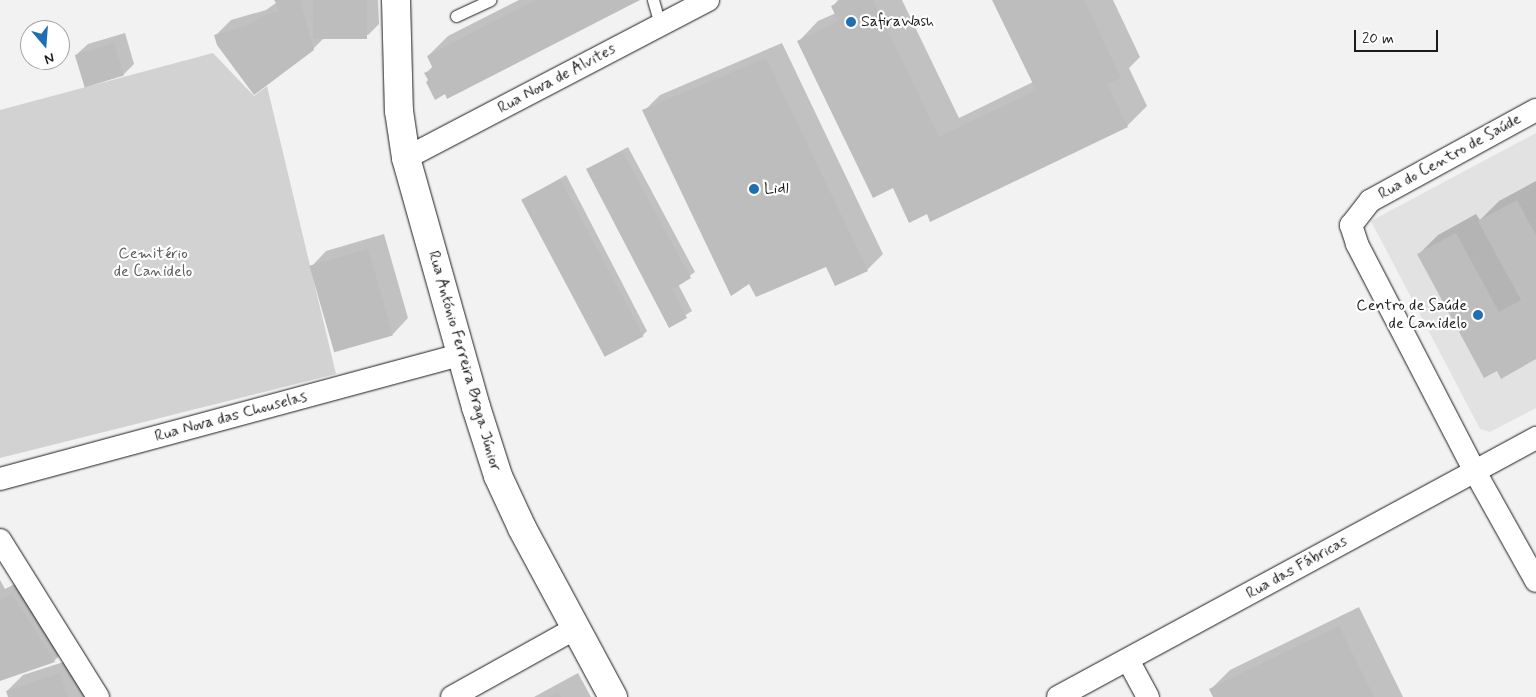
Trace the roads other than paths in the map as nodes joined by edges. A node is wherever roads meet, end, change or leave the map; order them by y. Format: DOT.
graph roads {
  1 [pos="396,0"];
  2 [pos="491,0"];
  3 [pos="653,0"];
  4 [pos="708,0"];
  5 [pos="456,16"];
  6 [pos="660,24"];
  7 [pos="1536,110"];
  8 [pos="406,158"];
  9 [pos="461,355"];
  10 [pos="1536,438"];
  11 [pos="1474,470"];
  12 [pos="0,479"];
  13 [pos="0,540"];
  14 [pos="1536,581"];
  15 [pos="576,628"];
  16 [pos="1128,660"];
  17 [pos="98,697"];
  18 [pos="452,697"];
  19 [pos="613,697"];
  20 [pos="1058,697"];
  21 [pos="1148,697"];
  1 -- 8 [label="street, Rua António Ferreira Braga Júnior"];
  2 -- 5 [label="lane"];
  3 -- 6 [label="lane"];
  4 -- 6 [label="street, Rua Nova de Alvites"];
  6 -- 8 [label="street, Rua Nova de Alvites"];
  7 -- 11 [label="street, Rua do Centro de Saúde"];
  8 -- 9 [label="street, Rua António Ferreira Braga Júnior"];
  9 -- 12 [label="street, Rua Nova das Chouselas"];
  9 -- 15 [label="street, Rua António Ferreira Braga Júnior"];
  10 -- 11 [label="street, Rua das Fábricas"];
  11 -- 14 [label="street"];
  11 -- 16 [label="street, Rua das Fábricas"];
  13 -- 17 [label="street"];
  15 -- 18 [label="street"];
  15 -- 19 [label="street, Rua António Ferreira Braga Júnior"];
  16 -- 20 [label="street, Rua das Fábricas"];
  16 -- 21 [label="street"];
}
